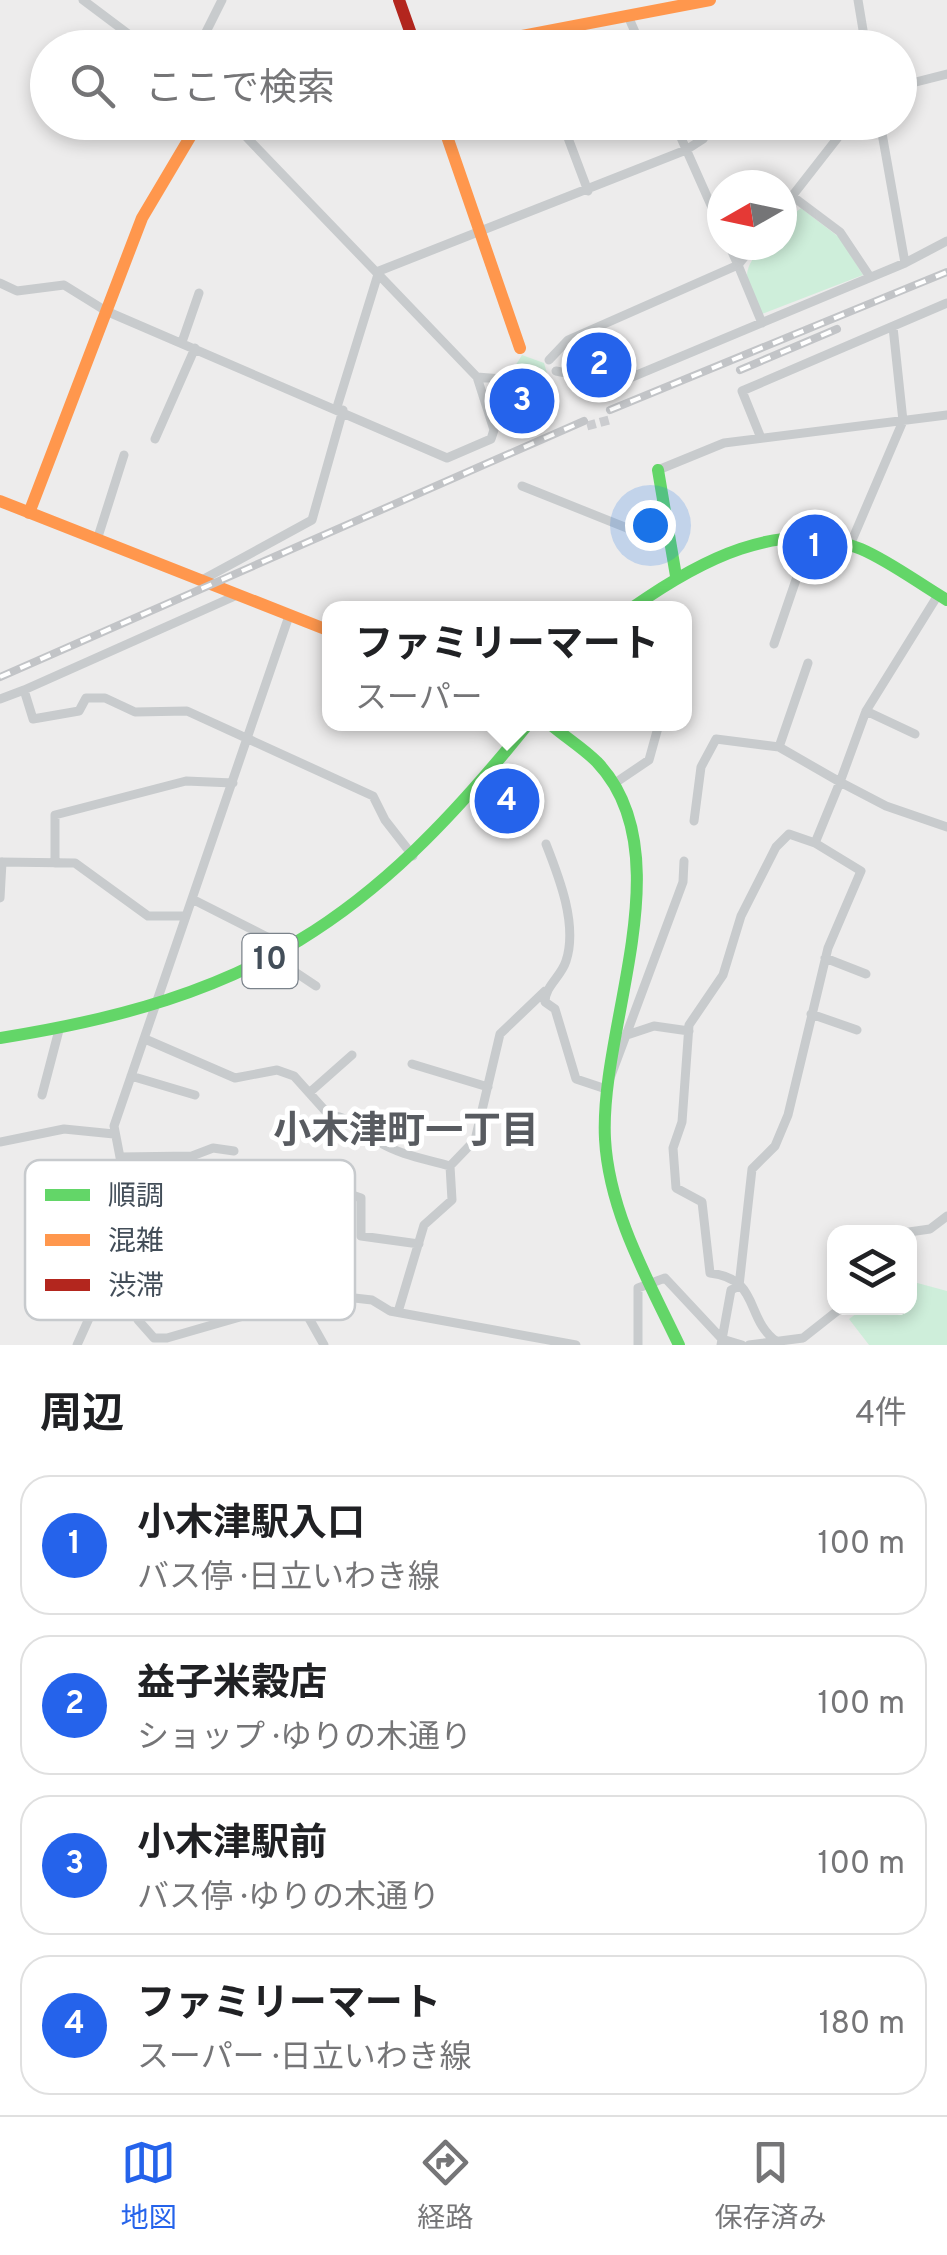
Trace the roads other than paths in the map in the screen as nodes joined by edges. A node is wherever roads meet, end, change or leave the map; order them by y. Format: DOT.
graph roads {
  1 [pos="83,0"];
  2 [pos="222,0"];
  3 [pos="399,0"];
  4 [pos="710,0"];
  5 [pos="858,0"];
  6 [pos="628,16"];
  7 [pos="123,30"];
  8 [pos="207,30"];
  9 [pos="410,30"];
  10 [pos="573,30"];
  11 [pos="634,30"];
  12 [pos="863,30"];
  13 [pos="947,74"];
  14 [pos="917,82"];
  15 [pos="188,140"];
  16 [pos="250,140"];
  17 [pos="448,140"];
  18 [pos="569,140"];
  19 [pos="682,140"];
  20 [pos="701,140"];
  21 [pos="836,140"];
  22 [pos="883,140"];
  23 [pos="686,150"];
  24 [pos="797,190"];
  25 [pos="588,191"];
  26 [pos="707,197"];
  27 [pos="797,200"];
  28 [pos="480,234"];
  29 [pos="947,241"];
  30 [pos="736,260"];
  31 [pos="742,260"];
  32 [pos="905,262"];
  33 [pos="738,265"];
  34 [pos="379,271"];
  35 [pos="870,277"];
  36 [pos="0,283"];
  37 [pos="199,293"];
  38 [pos="947,304"];
  39 [pos="106,310"];
  40 [pos="762,323"];
  41 [pos="892,328"];
  42 [pos="182,342"];
  43 [pos="195,348"];
  44 [pos="520,348"];
  45 [pos="549,360"];
  46 [pos="556,371"];
  47 [pos="477,377"];
  48 [pos="502,379"];
  49 [pos="340,409"];
  50 [pos="947,415"];
  51 [pos="903,421"];
  52 [pos="761,438"];
  53 [pos="154,439"];
  54 [pos="124,454"];
  55 [pos="658,470"];
  56 [pos="522,486"];
  57 [pos="0,502"];
  58 [pos="28,513"];
  59 [pos="811,536"];
  60 [pos="97,540"];
  61 [pos="670,541"];
  62 [pos="850,545"];
  63 [pos="676,576"];
  64 [pos="200,581"];
  65 [pos="235,596"];
  66 [pos="942,597"];
  67 [pos="642,601"];
  68 [pos="288,616"];
  69 [pos="322,629"];
  70 [pos="774,644"];
  71 [pos="808,662"];
  72 [pos="24,690"];
  73 [pos="0,700"];
  74 [pos="866,711"];
  75 [pos="522,731"];
  76 [pos="560,731"];
  77 [pos="658,731"];
  78 [pos="916,734"];
  79 [pos="248,741"];
  80 [pos="779,747"];
  81 [pos="840,782"];
  82 [pos="233,783"];
  83 [pos="615,784"];
  84 [pos="694,821"];
  85 [pos="947,827"];
  86 [pos="815,843"];
  87 [pos="546,844"];
  88 [pos="415,858"];
  89 [pos="684,860"];
  90 [pos="1,862"];
  91 [pos="54,863"];
  92 [pos="0,898"];
  93 [pos="192,899"];
  94 [pos="186,916"];
  95 [pos="280,956"];
  96 [pos="826,958"];
  97 [pos="866,974"];
  98 [pos="316,986"];
  99 [pos="545,991"];
  100 [pos="155,1009"];
  101 [pos="810,1014"];
  102 [pos="59,1030"];
  103 [pos="856,1030"];
  104 [pos="689,1031"];
  105 [pos="627,1035"];
  106 [pos="0,1038"];
  107 [pos="145,1039"];
  108 [pos="352,1054"];
  109 [pos="412,1064"];
  110 [pos="131,1076"];
  111 [pos="488,1088"];
  112 [pos="606,1089"];
  113 [pos="309,1093"];
  114 [pos="42,1095"];
  115 [pos="194,1096"];
  116 [pos="114,1134"];
  117 [pos="0,1142"];
  118 [pos="234,1152"];
  119 [pos="120,1158"];
  120 [pos="450,1166"];
  121 [pos="355,1196"];
  122 [pos="947,1216"];
  123 [pos="917,1231"];
  124 [pos="418,1244"];
  125 [pos="649,1281"];
  126 [pos="740,1284"];
  127 [pos="355,1298"];
  128 [pos="398,1312"];
  129 [pos="831,1315"];
  130 [pos="88,1320"];
  131 [pos="138,1320"];
  132 [pos="232,1320"];
  133 [pos="310,1320"];
  134 [pos="721,1342"];
  135 [pos="776,1342"];
  136 [pos="76,1345"];
  137 [pos="324,1345"];
  138 [pos="576,1345"];
  139 [pos="638,1345"];
  140 [pos="679,1345"];
  141 [pos="742,1345"];
  142 [pos="750,1345"];
  1 -- 7 [label="street"];
  2 -- 8 [label="street"];
  3 -- 9 [label="street"];
  4 -- 6 [label="street"];
  5 -- 12 [label="street"];
  6 -- 10 [label="street"];
  6 -- 11 [label="street"];
  13 -- 14 [label="street"];
  15 -- 39 [label="street"];
  16 -- 34 [label="street"];
  17 -- 28 [label="street"];
  18 -- 25 [label="street"];
  19 -- 23 [label="street"];
  20 -- 23 [label="street"];
  21 -- 24 [label="street"];
  22 -- 32 [label="street"];
  23 -- 25 [label="street"];
  23 -- 26 [label="street"];
  25 -- 28 [label="street"];
  27 -- 35 [label="street"];
  28 -- 34 [label="street"];
  28 -- 44 [label="street"];
  29 -- 32 [label="street"];
  30 -- 33 [label="street"];
  31 -- 33 [label="street"];
  32 -- 35 [label="street"];
  33 -- 40 [label="street"];
  33 -- 45 [label="street"];
  34 -- 47 [label="street"];
  34 -- 49 [label="street"];
  35 -- 40 [label="street"];
  36 -- 39 [label="street"];
  37 -- 42 [label="street"];
  38 -- 41 [label="street"];
  39 -- 42 [label="street"];
  39 -- 58 [label="street"];
  40 -- 46 [label="street"];
  41 -- 51 [label="street"];
  41 -- 52 [label="street"];
  42 -- 43 [label="street"];
  43 -- 49 [label="street"];
  43 -- 53 [label="street"];
  47 -- 48 [label="street"];
  47 -- 49 [label="street"];
  49 -- 64 [label="street"];
  50 -- 51 [label="street"];
  51 -- 52 [label="street"];
  51 -- 62 [label="street"];
  52 -- 55 [label="street"];
  54 -- 60 [label="street"];
  55 -- 61 [label="street"];
  56 -- 61 [label="street"];
  57 -- 58 [label="street"];
  58 -- 60 [label="street"];
  59 -- 62 [label="street"];
  59 -- 63 [label="street"];
  59 -- 70 [label="street"];
  60 -- 64 [label="street"];
  61 -- 63 [label="street"];
  62 -- 66 [label="street"];
  63 -- 67 [label="street"];
  64 -- 65 [label="street"];
  65 -- 68 [label="street"];
  65 -- 72 [label="street"];
  66 -- 74 [label="street"];
  68 -- 69 [label="street"];
  68 -- 79 [label="street"];
  71 -- 80 [label="street"];
  72 -- 73 [label="street"];
  72 -- 79 [label="street"];
  74 -- 78 [label="street"];
  74 -- 81 [label="street"];
  75 -- 88 [label="street, 10"];
  76 -- 83 [label="street"];
  77 -- 83 [label="street"];
  79 -- 82 [label="street"];
  79 -- 88 [label="street"];
  80 -- 81 [label="street"];
  80 -- 84 [label="street"];
  81 -- 85 [label="street"];
  81 -- 86 [label="street"];
  82 -- 91 [label="street"];
  82 -- 93 [label="street"];
  83 -- 112 [label="street"];
  86 -- 96 [label="street"];
  86 -- 104 [label="street"];
  87 -- 99 [label="street"];
  88 -- 95 [label="street, 10"];
  89 -- 105 [label="street"];
  90 -- 91 [label="street"];
  90 -- 92 [label="street"];
  91 -- 94 [label="street"];
  93 -- 94 [label="street"];
  93 -- 95 [label="street"];
  94 -- 100 [label="street"];
  95 -- 98 [label="street"];
  95 -- 100 [label="street, 10"];
  96 -- 97 [label="street"];
  96 -- 101 [label="street"];
  99 -- 111 [label="street"];
  99 -- 112 [label="street"];
  100 -- 102 [label="street, 10"];
  100 -- 107 [label="street"];
  101 -- 103 [label="street"];
  101 -- 126 [label="street"];
  102 -- 106 [label="street, 10"];
  102 -- 114 [label="street"];
  104 -- 105 [label="street"];
  104 -- 126 [label="street"];
  105 -- 112 [label="street"];
  107 -- 110 [label="street"];
  107 -- 113 [label="street"];
  108 -- 113 [label="street"];
  109 -- 111 [label="street"];
  110 -- 115 [label="street"];
  110 -- 116 [label="street"];
  111 -- 120 [label="street"];
  112 -- 125 [label="street"];
  113 -- 120 [label="street"];
  116 -- 117 [label="street"];
  116 -- 119 [label="street"];
  118 -- 119 [label="street"];
  120 -- 124 [label="street"];
  121 -- 124 [label="street"];
  122 -- 123 [label="street"];
  124 -- 128 [label="street"];
  125 -- 134 [label="street"];
  125 -- 139 [label="street"];
  125 -- 140 [label="street"];
  126 -- 134 [label="street"];
  126 -- 135 [label="street"];
  127 -- 128 [label="street"];
  128 -- 138 [label="street"];
  129 -- 135 [label="street"];
  130 -- 136 [label="street"];
  131 -- 132 [label="street"];
  133 -- 137 [label="street"];
  134 -- 141 [label="street"];
  135 -- 142 [label="street"];
}
